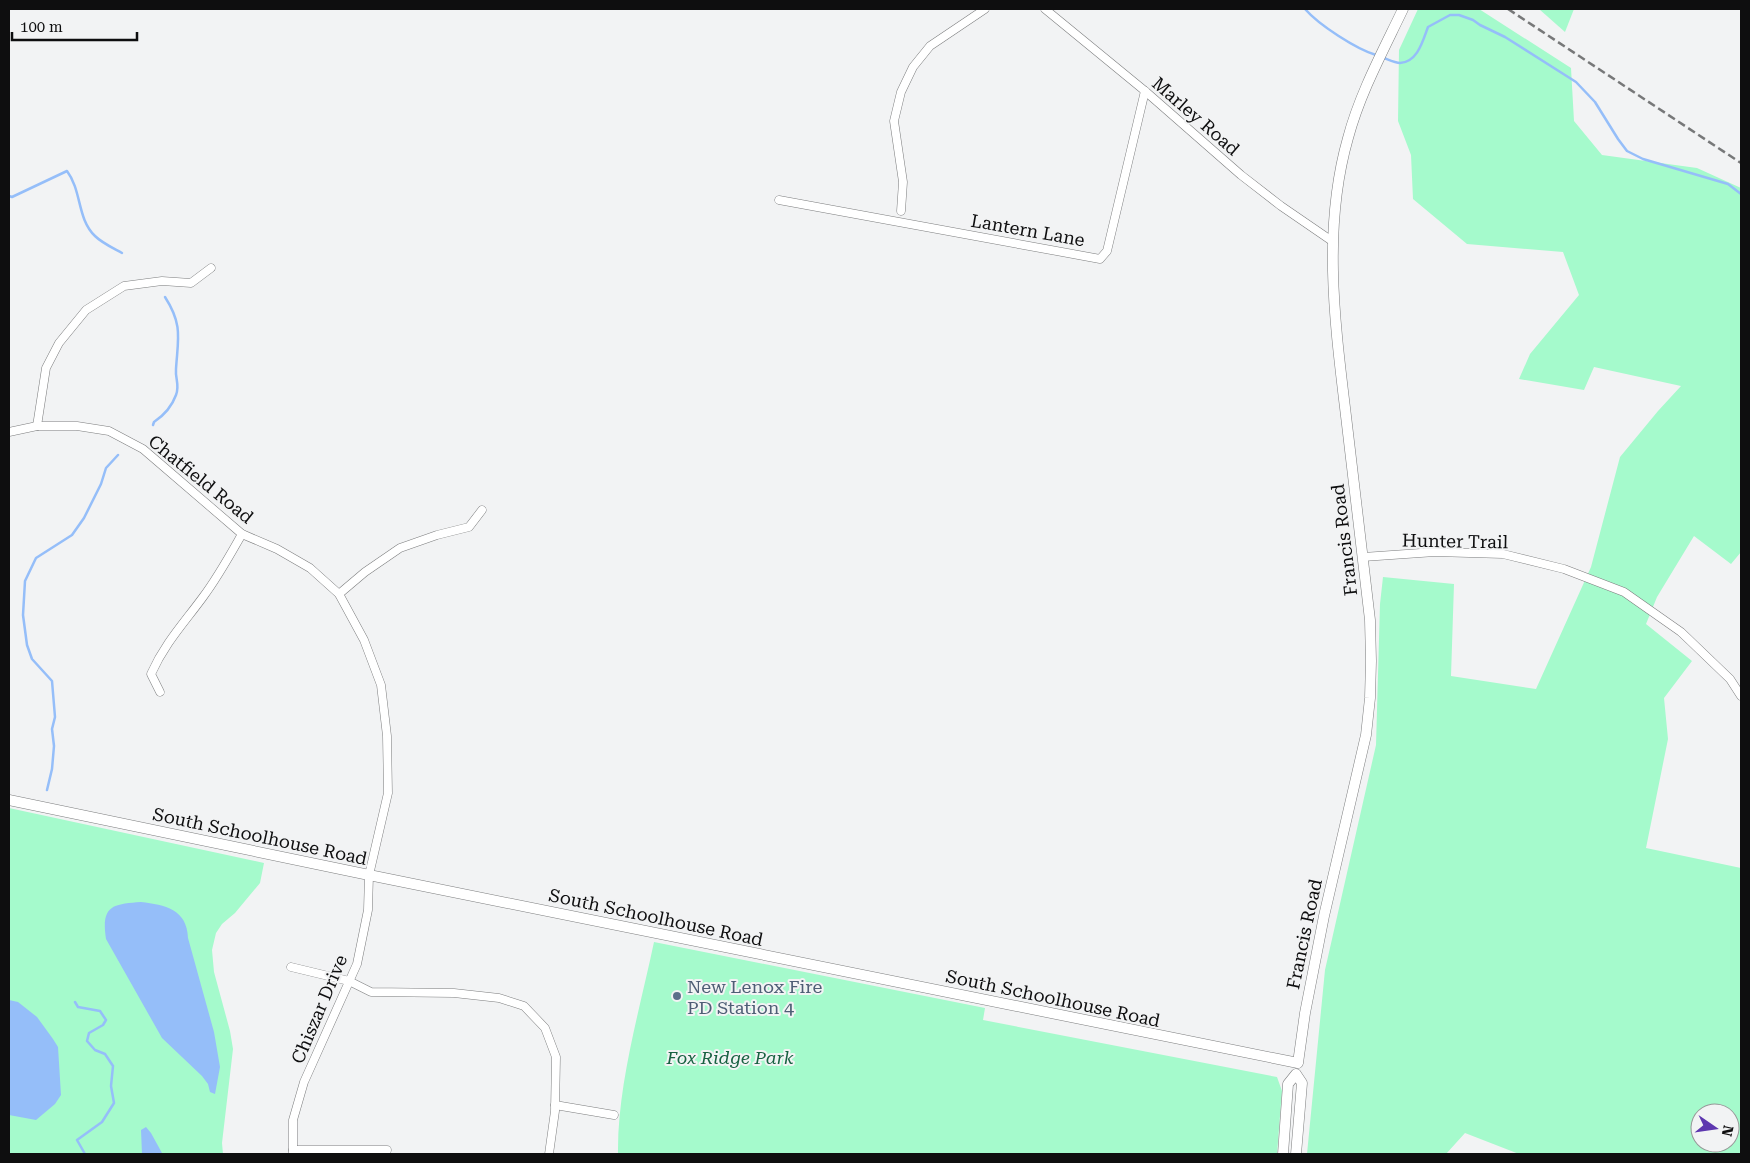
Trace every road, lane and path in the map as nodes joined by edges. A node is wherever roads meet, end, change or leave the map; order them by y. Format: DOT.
graph roads {
  1 [pos="985,9"];
  2 [pos="1045,9"];
  3 [pos="1403,9"];
  4 [pos="1144,91"];
  5 [pos="779,200"];
  6 [pos="901,211"];
  7 [pos="1332,240"];
  8 [pos="211,268"];
  9 [pos="37,426"];
  10 [pos="9,432"];
  11 [pos="482,510"];
  12 [pos="242,534"];
  13 [pos="1363,557"];
  14 [pos="339,594"];
  15 [pos="160,692"];
  16 [pos="1741,696"];
  17 [pos="9,800"];
  18 [pos="370,876"];
  19 [pos="291,967"];
  20 [pos="349,980"];
  21 [pos="1298,1063"];
  22 [pos="1296,1074"];
  23 [pos="555,1105"];
  24 [pos="614,1115"];
  25 [pos="387,1150"];
  26 [pos="293,1152"];
  27 [pos="549,1154"];
  28 [pos="1283,1154"];
  29 [pos="1296,1154"];
  1 -- 6 [label="street"];
  2 -- 4 [label="street, Marley Road"];
  3 -- 7 [label="street, Francis Road"];
  4 -- 5 [label="street, Lantern Lane"];
  4 -- 7 [label="street, Marley Road"];
  7 -- 13 [label="street, Francis Road"];
  8 -- 9 [label="street"];
  9 -- 10 [label="street, Chatfield Road"];
  9 -- 12 [label="street, Chatfield Road"];
  11 -- 14 [label="street"];
  12 -- 14 [label="street, Chatfield Road"];
  12 -- 15 [label="street"];
  13 -- 16 [label="street, Hunter Trail"];
  13 -- 21 [label="street, Francis Road"];
  14 -- 18 [label="street, Chatfield Road"];
  17 -- 18 [label="street, South Schoolhouse Road"];
  18 -- 20 [label="street, Chiszar Drive"];
  18 -- 21 [label="street, South Schoolhouse Road"];
  19 -- 20 [label="street"];
  20 -- 23 [label="street"];
  20 -- 26 [label="street, Chiszar Drive"];
  21 -- 22 [label="street, Francis Road"];
  22 -- 28 [label="street, Francis Road"];
  22 -- 29 [label="street, Francis Road"];
  23 -- 24 [label="street"];
  23 -- 27 [label="street"];
  25 -- 26 [label="street"];
}
